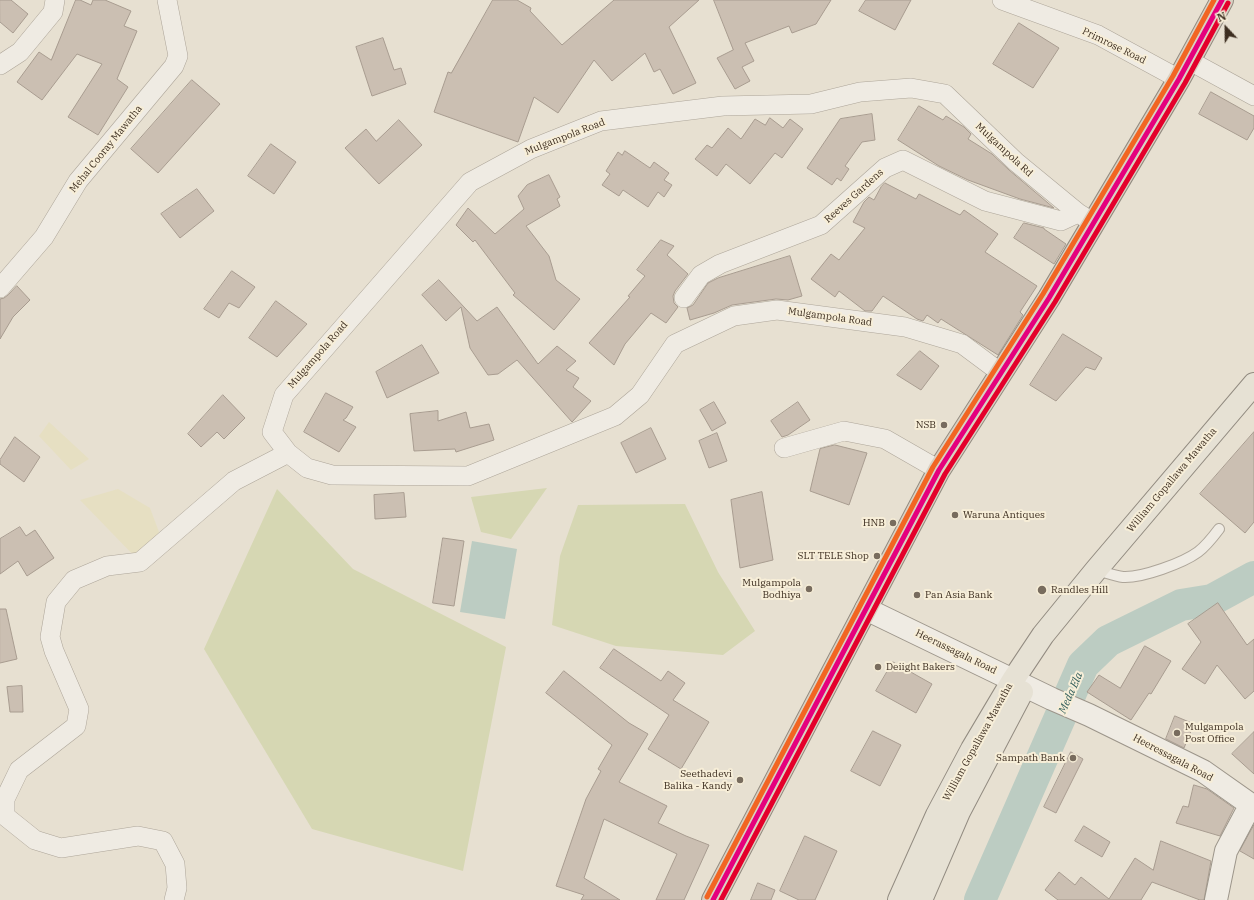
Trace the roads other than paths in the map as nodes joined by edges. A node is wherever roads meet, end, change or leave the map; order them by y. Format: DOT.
graph roads {
  1 [pos="55,0"];
  2 [pos="167,0"];
  3 [pos="1002,0"];
  4 [pos="1217,2"];
  5 [pos="1190,61"];
  6 [pos="0,65"];
  7 [pos="1179,79"];
  8 [pos="911,88"];
  9 [pos="1254,96"];
  10 [pos="1086,218"];
  11 [pos="0,288"];
  12 [pos="684,298"];
  13 [pos="1001,373"];
  14 [pos="1254,384"];
  15 [pos="784,448"];
  16 [pos="288,453"];
  17 [pos="939,470"];
  18 [pos="1219,529"];
  19 [pos="1096,570"];
  20 [pos="866,609"];
  21 [pos="1019,683"];
  22 [pos="1089,715"];
  23 [pos="1252,805"];
  24 [pos="174,900"];
  25 [pos="714,900"];
  26 [pos="899,900"];
  27 [pos="921,900"];
  28 [pos="1216,900"];
  1 -- 6 [label="street"];
  2 -- 11 [label="street, Mehal Cooray Mawatha"];
  3 -- 7 [label="street, Primrose Road"];
  4 -- 5 [label="highway"];
  5 -- 7 [label="highway"];
  5 -- 9 [label="street"];
  7 -- 10 [label="highway"];
  8 -- 10 [label="street, Mulgampola Rd"];
  8 -- 16 [label="street, Mulgampola Road"];
  10 -- 12 [label="street, Reeves Gardens"];
  10 -- 13 [label="highway"];
  13 -- 16 [label="street, Mulgampola Road"];
  13 -- 17 [label="highway"];
  14 -- 19 [label="main road, William Gopallawa Mawatha"];
  15 -- 17 [label="street"];
  16 -- 24 [label="street"];
  17 -- 20 [label="highway"];
  18 -- 19 [label="lane"];
  19 -- 21 [label="main road, William Gopallawa Mawatha"];
  20 -- 21 [label="street, Heerassagala Road"];
  20 -- 25 [label="highway"];
  21 -- 22 [label="street, Heerassagala Road"];
  21 -- 26 [label="main road, William Gopallawa Mawatha"];
  21 -- 27 [label="main road, William Gopallawa Mawatha"];
  22 -- 23 [label="street, Heeressagala Road"];
  23 -- 28 [label="street"];
}
